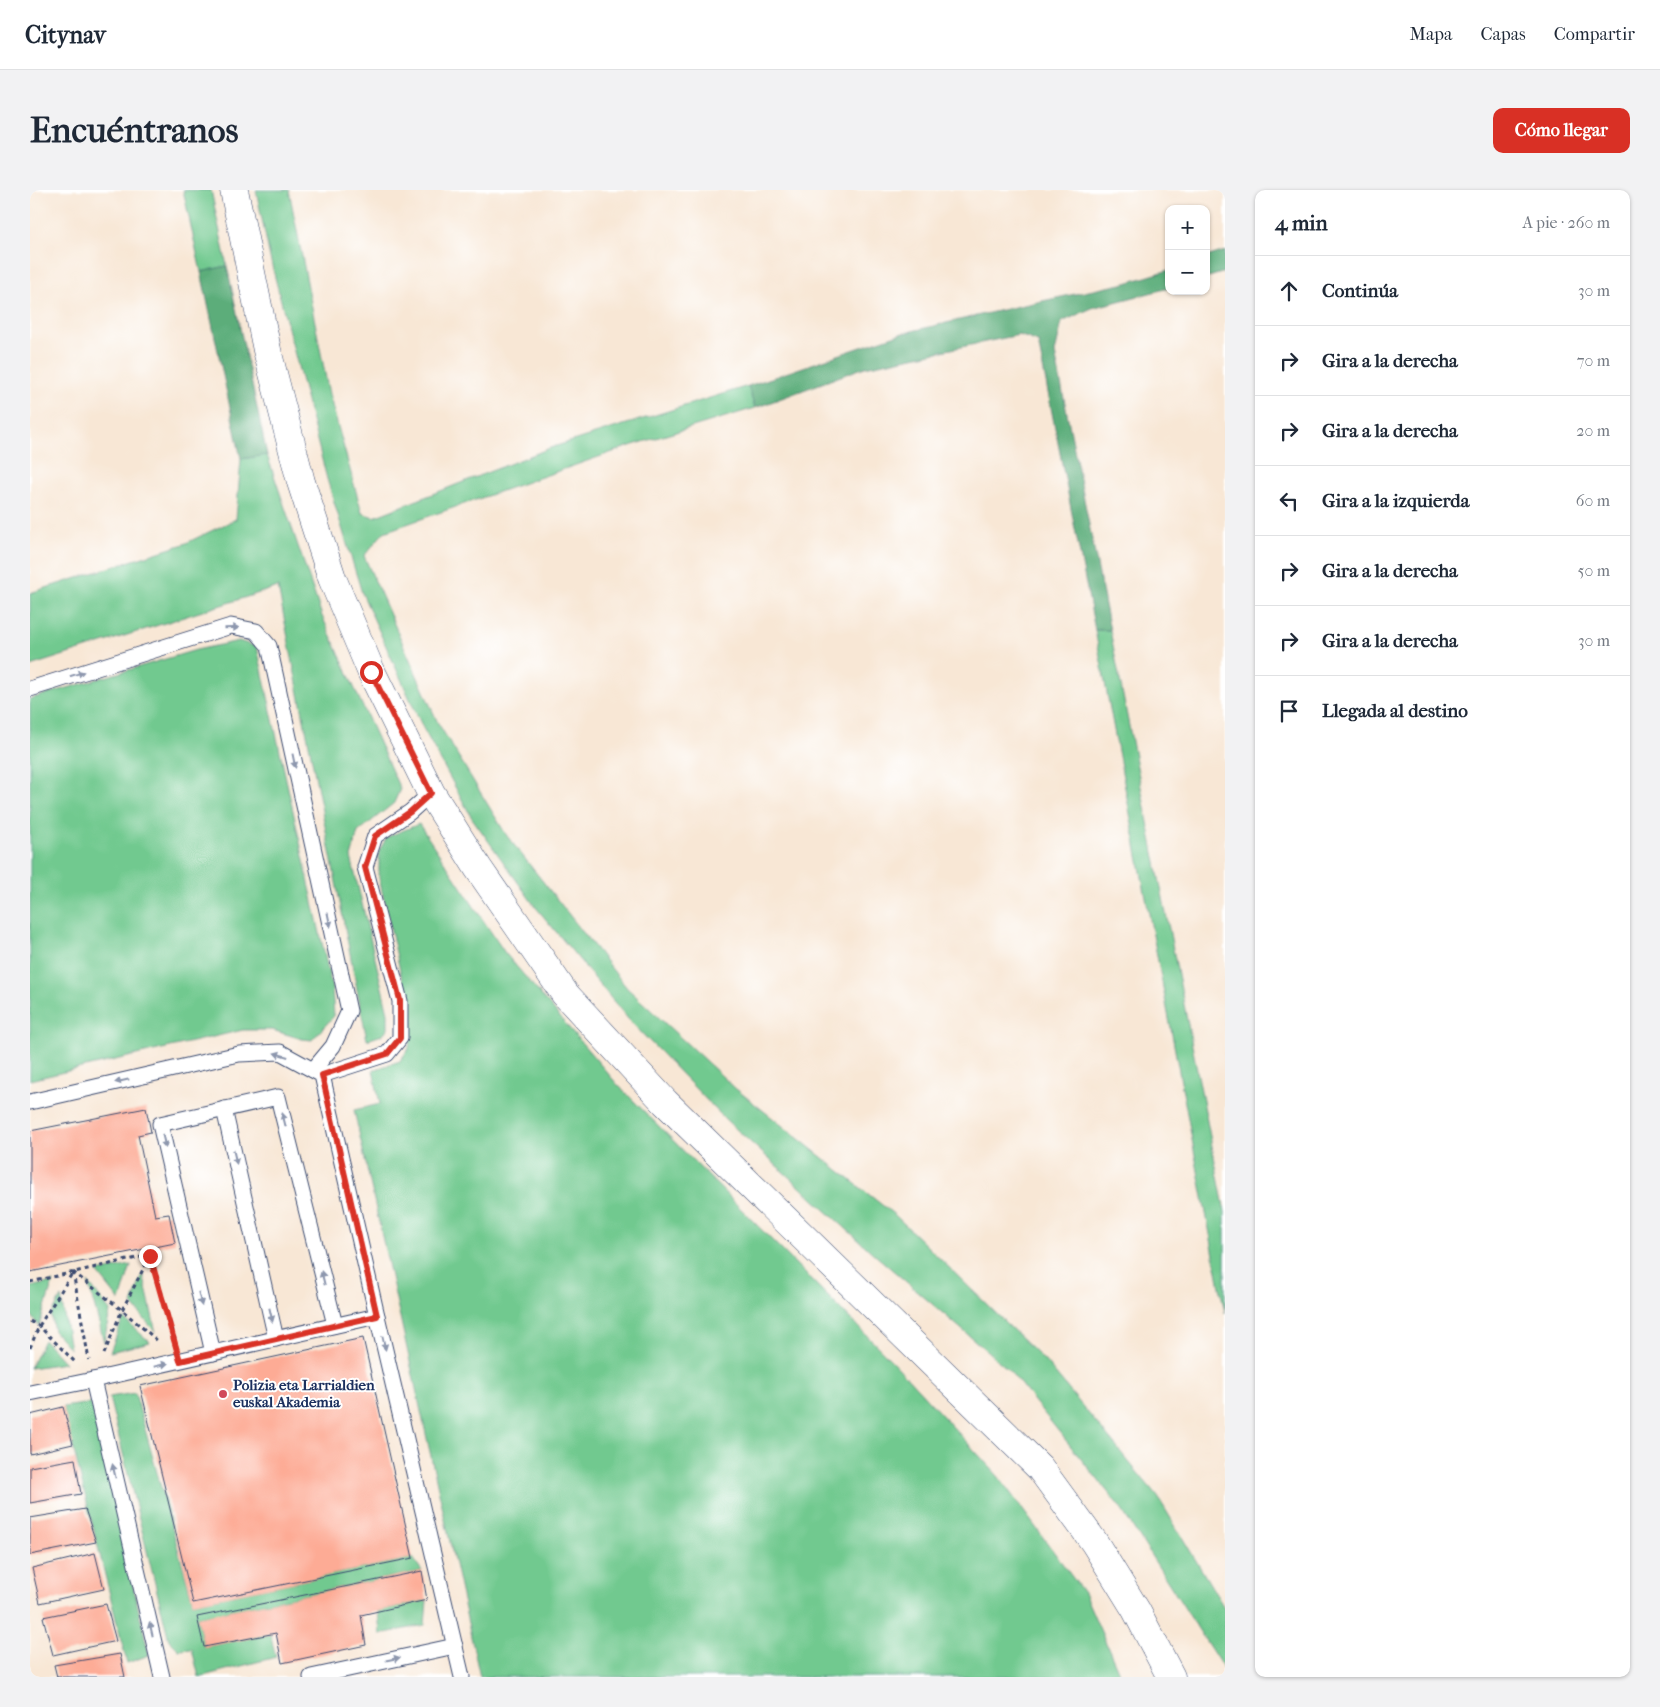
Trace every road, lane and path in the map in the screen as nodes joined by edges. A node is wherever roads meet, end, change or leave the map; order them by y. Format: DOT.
graph roads {
  1 [pos="234,190"];
  2 [pos="30,689"];
  3 [pos="431,793"];
  4 [pos="317,1072"];
  5 [pos="30,1102"];
  6 [pos="224,1109"];
  7 [pos="150,1256"];
  8 [pos="73,1272"];
  9 [pos="30,1282"];
  10 [pos="122,1310"];
  11 [pos="377,1316"];
  12 [pos="30,1321"];
  13 [pos="335,1325"];
  14 [pos="39,1326"];
  15 [pos="276,1339"];
  16 [pos="30,1348"];
  17 [pos="213,1353"];
  18 [pos="180,1361"];
  19 [pos="93,1380"];
  20 [pos="30,1393"];
  21 [pos="1136,1610"];
  22 [pos="455,1646"];
  23 [pos="162,1677"];
  24 [pos="311,1677"];
  25 [pos="462,1677"];
  26 [pos="1150,1677"];
  27 [pos="1171,1677"];
  28 [pos="1190,1677"];
  1 -- 3 [label="main road"];
  2 -- 4 [label="lane, one-way"];
  3 -- 4 [label="lane"];
  3 -- 21 [label="main road"];
  4 -- 5 [label="lane, one-way"];
  4 -- 11 [label="lane"];
  13 -- 6 [label="lane, one-way"];
  6 -- 15 [label="lane, one-way"];
  6 -- 17 [label="lane, one-way"];
  7 -- 8 [label="path"];
  7 -- 10 [label="path"];
  7 -- 18 [label="path"];
  8 -- 9 [label="path"];
  8 -- 10 [label="path"];
  8 -- 14 [label="path"];
  8 -- 19 [label="path"];
  10 -- 18 [label="path"];
  10 -- 19 [label="path"];
  11 -- 13 [label="lane"];
  11 -- 22 [label="lane, one-way"];
  12 -- 14 [label="path"];
  13 -- 15 [label="lane"];
  14 -- 16 [label="path"];
  14 -- 19 [label="path"];
  15 -- 17 [label="lane"];
  17 -- 18 [label="lane"];
  19 -- 18 [label="lane, one-way"];
  19 -- 20 [label="lane"];
  23 -- 19 [label="lane, one-way"];
  21 -- 26 [label="main road"];
  21 -- 27 [label="main road"];
  21 -- 28 [label="main road"];
  24 -- 22 [label="lane, one-way"];
  22 -- 25 [label="lane"];
}
